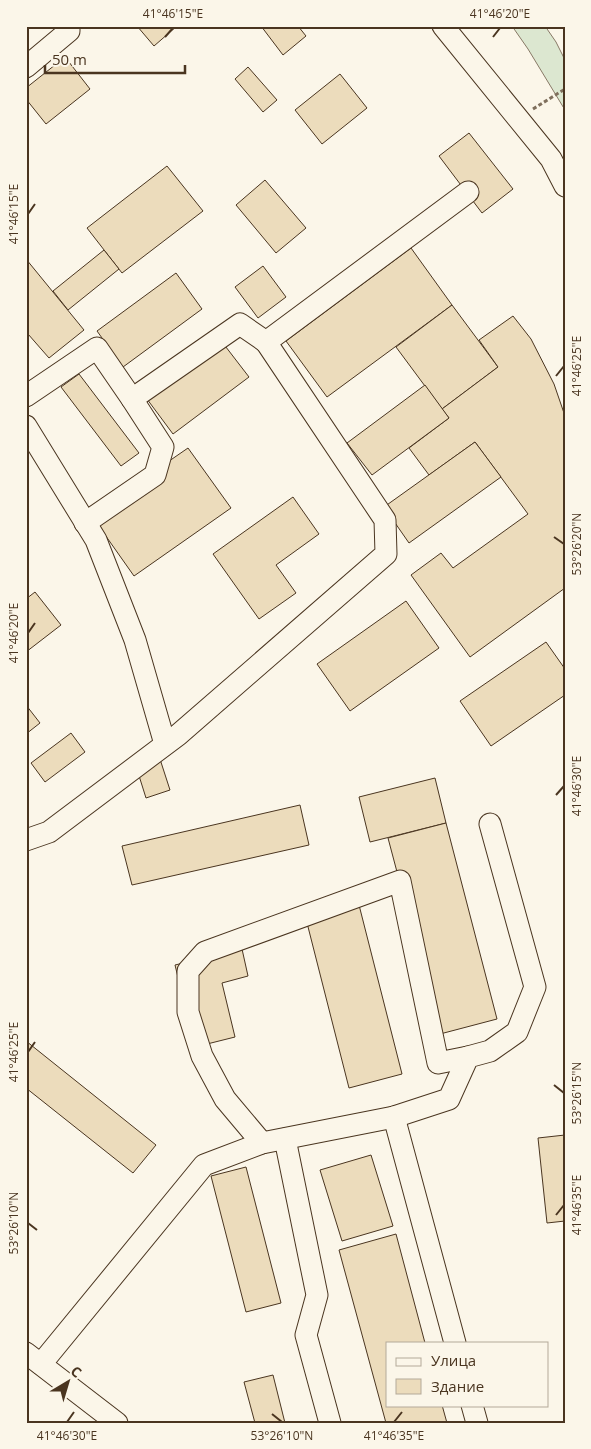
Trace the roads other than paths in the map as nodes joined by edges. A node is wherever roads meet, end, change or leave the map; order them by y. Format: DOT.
graph roads {
  1 [pos="69,26"];
  2 [pos="444,26"];
  3 [pos="26,67"];
  4 [pos="565,186"];
  5 [pos="468,192"];
  6 [pos="266,342"];
  7 [pos="26,396"];
  8 [pos="132,399"];
  9 [pos="26,426"];
  10 [pos="85,523"];
  11 [pos="165,744"];
  12 [pos="490,824"];
  13 [pos="26,840"];
  14 [pos="468,1058"];
  15 [pos="394,1117"];
  16 [pos="285,1139"];
  17 [pos="262,1143"];
  18 [pos="455,1342"];
  19 [pos="34,1358"];
  20 [pos="472,1406"];
  21 [pos="117,1423"];
  22 [pos="330,1423"];
  23 [pos="477,1423"];
  1 -- 3 [label="street"];
  2 -- 4 [label="street"];
  5 -- 6 [label="street"];
  6 -- 8 [label="street"];
  6 -- 11 [label="street"];
  7 -- 8 [label="street"];
  8 -- 10 [label="street"];
  9 -- 10 [label="street"];
  10 -- 11 [label="street"];
  11 -- 13 [label="street"];
  12 -- 14 [label="street"];
  14 -- 15 [label="street"];
  14 -- 17 [label="street"];
  15 -- 16 [label="street"];
  15 -- 18 [label="street"];
  16 -- 17 [label="street"];
  16 -- 22 [label="street"];
  17 -- 19 [label="street"];
  19 -- 21 [label="street"];
  20 -- 23 [label="street"];
}
